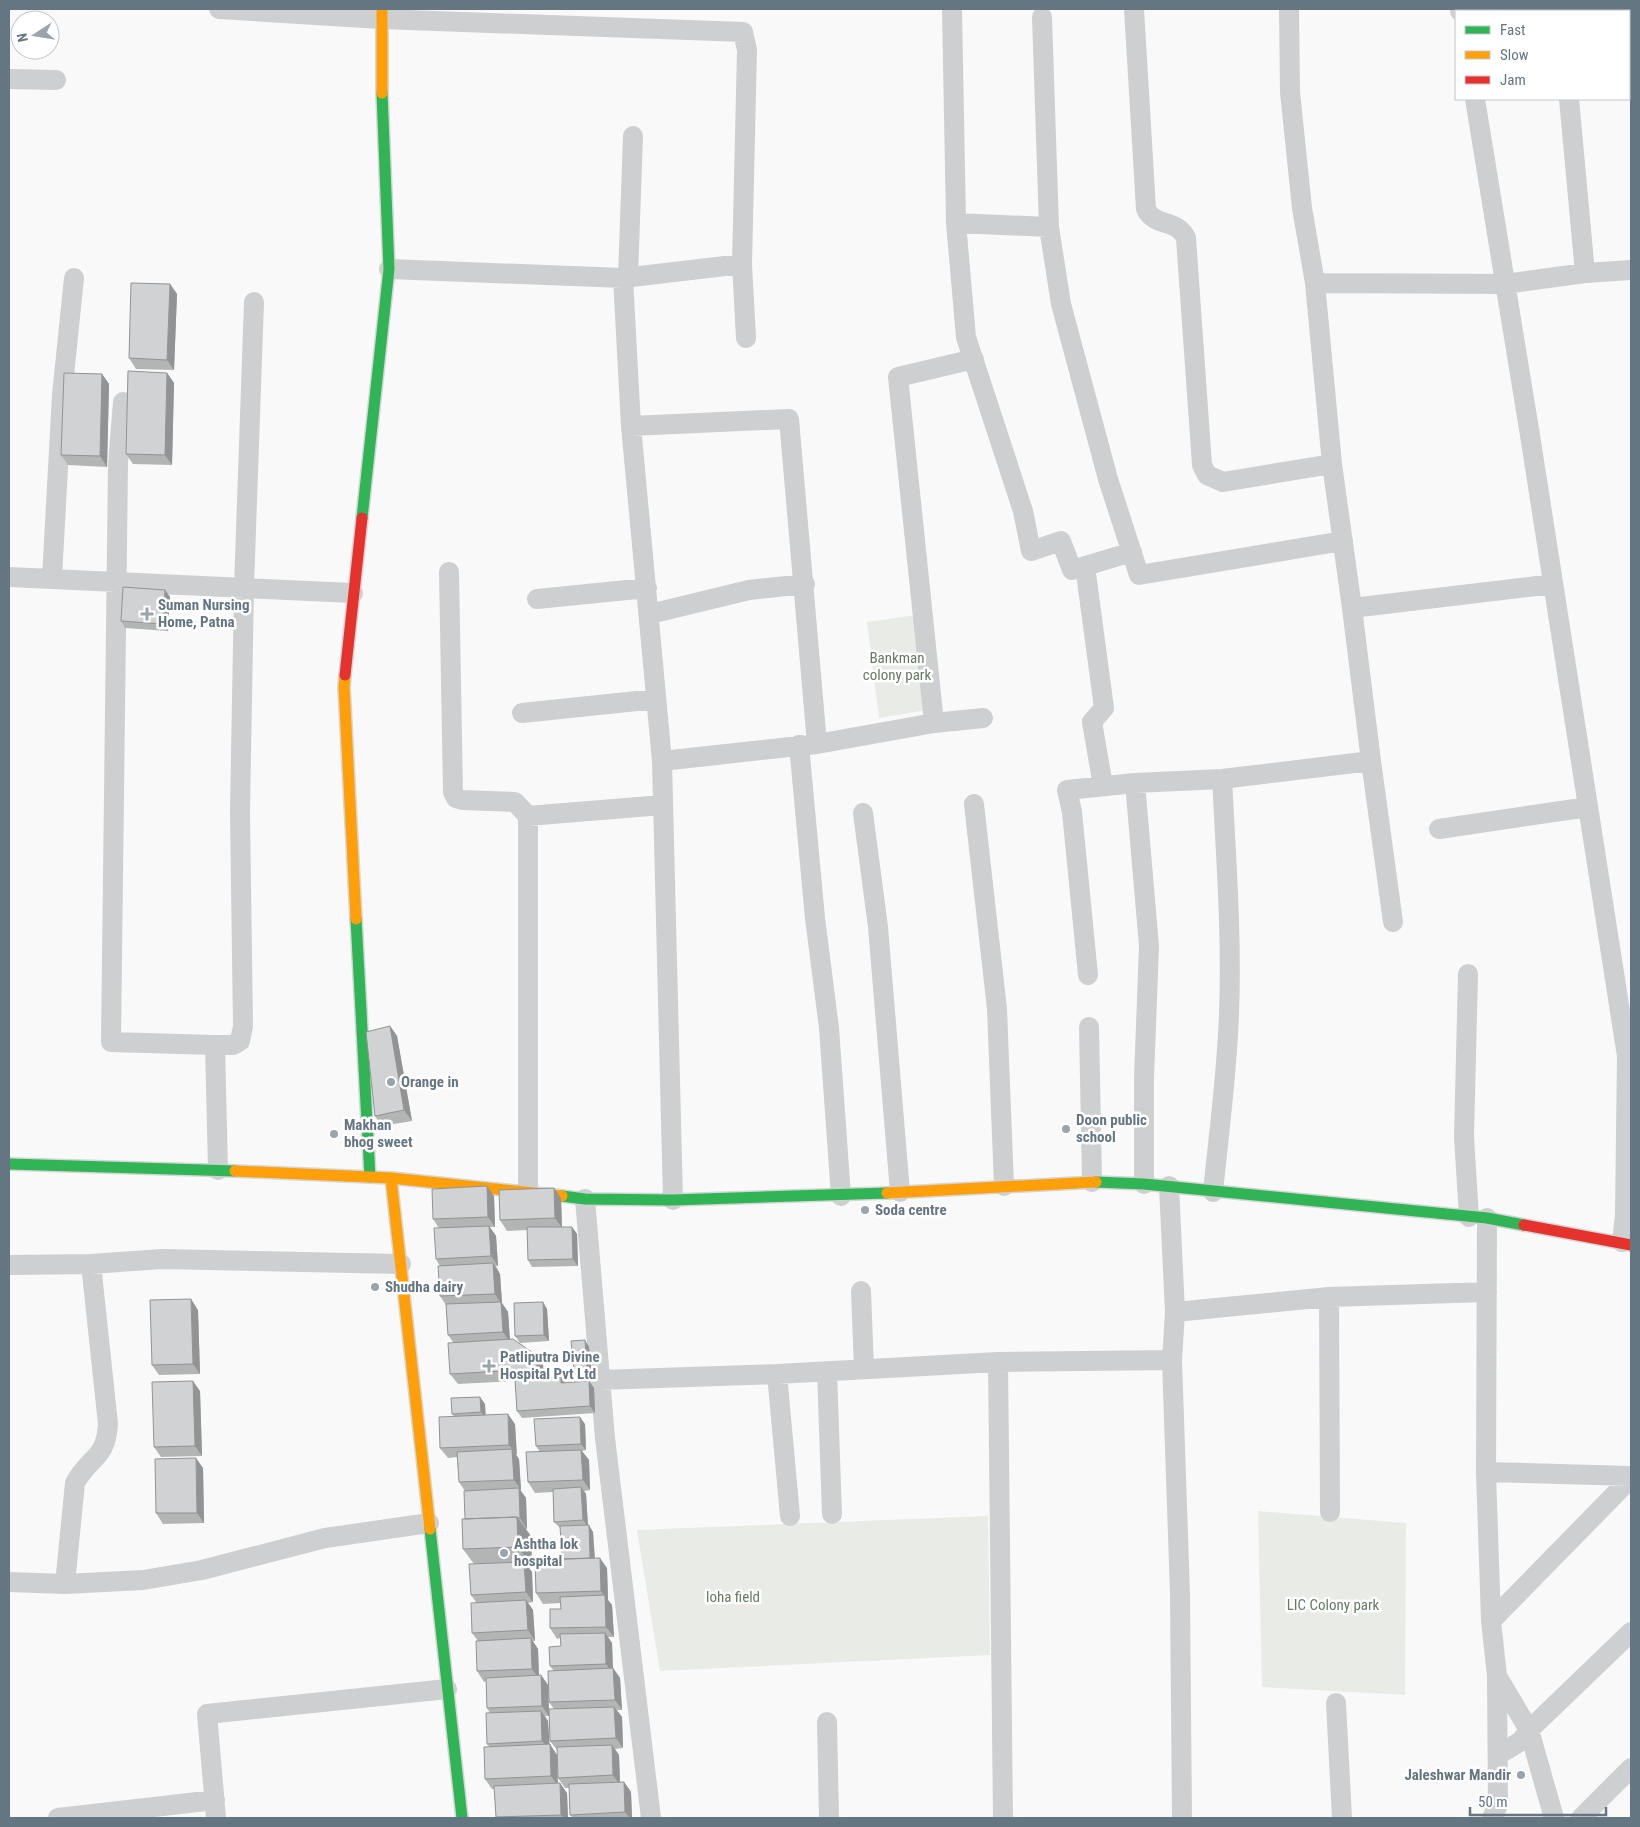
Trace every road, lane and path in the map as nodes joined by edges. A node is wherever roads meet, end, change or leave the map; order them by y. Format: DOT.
graph roads {
  1 [pos="219,9"];
  2 [pos="952,9"];
  3 [pos="1134,9"];
  4 [pos="1289,9"];
  5 [pos="246,10"];
  6 [pos="382,14"];
  7 [pos="1042,16"];
  8 [pos="9,78"];
  9 [pos="56,80"];
  10 [pos="1475,100"];
  11 [pos="1569,100"];
  12 [pos="633,136"];
  13 [pos="956,223"];
  14 [pos="1049,227"];
  15 [pos="742,264"];
  16 [pos="389,269"];
  17 [pos="1631,270"];
  18 [pos="1585,273"];
  19 [pos="625,277"];
  20 [pos="74,278"];
  21 [pos="1315,283"];
  22 [pos="1505,284"];
  23 [pos="254,302"];
  24 [pos="746,338"];
  25 [pos="974,360"];
  26 [pos="122,402"];
  27 [pos="631,426"];
  28 [pos="1332,464"];
  29 [pos="1343,541"];
  30 [pos="1132,552"];
  31 [pos="1085,566"];
  32 [pos="449,572"];
  33 [pos="9,577"];
  34 [pos="52,578"];
  35 [pos="116,580"];
  36 [pos="805,584"];
  37 [pos="1553,584"];
  38 [pos="244,588"];
  39 [pos="647,588"];
  40 [pos="353,593"];
  41 [pos="537,599"];
  42 [pos="1352,608"];
  43 [pos="650,614"];
  44 [pos="656,699"];
  45 [pos="522,713"];
  46 [pos="983,718"];
  47 [pos="934,723"];
  48 [pos="808,745"];
  49 [pos="662,761"];
  50 [pos="1371,761"];
  51 [pos="1222,779"];
  52 [pos="1135,783"];
  53 [pos="1103,786"];
  54 [pos="974,804"];
  55 [pos="662,805"];
  56 [pos="1588,807"];
  57 [pos="862,813"];
  58 [pos="528,816"];
  59 [pos="1439,829"];
  60 [pos="1394,922"];
  61 [pos="1468,974"];
  62 [pos="1088,975"];
  63 [pos="1623,982"];
  64 [pos="1089,1027"];
  65 [pos="215,1045"];
  66 [pos="9,1164"];
  67 [pos="218,1170"];
  68 [pos="370,1177"];
  69 [pos="391,1178"];
  70 [pos="1092,1182"];
  71 [pos="1144,1184"];
  72 [pos="1004,1186"];
  73 [pos="1169,1186"];
  74 [pos="528,1192"];
  75 [pos="900,1192"];
  76 [pos="1213,1192"];
  77 [pos="841,1196"];
  78 [pos="585,1199"];
  79 [pos="673,1200"];
  80 [pos="1478,1218"];
  81 [pos="1626,1244"];
  82 [pos="91,1264"];
  83 [pos="401,1264"];
  84 [pos="9,1265"];
  85 [pos="861,1291"];
  86 [pos="1486,1292"];
  87 [pos="1329,1297"];
  88 [pos="1175,1312"];
  89 [pos="1172,1360"];
  90 [pos="998,1362"];
  91 [pos="864,1369"];
  92 [pos="827,1371"];
  93 [pos="777,1374"];
  94 [pos="599,1380"];
  95 [pos="1486,1472"];
  96 [pos="1631,1477"];
  97 [pos="1330,1512"];
  98 [pos="832,1514"];
  99 [pos="790,1516"];
  100 [pos="429,1523"];
  101 [pos="9,1582"];
  102 [pos="66,1584"];
  103 [pos="1491,1621"];
  104 [pos="1631,1632"];
  105 [pos="1497,1676"];
  106 [pos="447,1689"];
  107 [pos="1336,1704"];
  108 [pos="827,1722"];
  109 [pos="1530,1730"];
  110 [pos="1498,1755"];
  111 [pos="1631,1768"];
  112 [pos="215,1809"];
  113 [pos="58,1818"];
  114 [pos="462,1818"];
  115 [pos="651,1818"];
  116 [pos="828,1818"];
  117 [pos="1003,1818"];
  118 [pos="1182,1818"];
  119 [pos="1342,1818"];
  120 [pos="1492,1818"];
  121 [pos="1554,1818"];
  122 [pos="1582,1818"];
  1 -- 5 [label="street"];
  2 -- 13 [label="street"];
  3 -- 28 [label="street"];
  4 -- 21 [label="street"];
  5 -- 6 [label="street"];
  6 -- 15 [label="street"];
  6 -- 16 [label="street"];
  7 -- 14 [label="street"];
  8 -- 9 [label="street"];
  10 -- 22 [label="street"];
  11 -- 18 [label="street"];
  12 -- 19 [label="street"];
  13 -- 14 [label="street"];
  13 -- 25 [label="street"];
  14 -- 30 [label="street"];
  15 -- 19 [label="street"];
  15 -- 24 [label="street"];
  16 -- 19 [label="street"];
  16 -- 40 [label="street"];
  17 -- 18 [label="street"];
  18 -- 22 [label="street"];
  19 -- 27 [label="street"];
  20 -- 34 [label="street"];
  21 -- 22 [label="street"];
  21 -- 28 [label="street"];
  22 -- 37 [label="street"];
  23 -- 38 [label="street"];
  25 -- 31 [label="street"];
  25 -- 47 [label="street"];
  26 -- 35 [label="street"];
  27 -- 36 [label="street"];
  27 -- 39 [label="street"];
  28 -- 29 [label="street"];
  29 -- 30 [label="street"];
  29 -- 42 [label="street"];
  30 -- 31 [label="street"];
  31 -- 53 [label="street"];
  32 -- 58 [label="street"];
  33 -- 34 [label="street"];
  34 -- 35 [label="street"];
  35 -- 38 [label="street"];
  35 -- 65 [label="street"];
  36 -- 43 [label="street"];
  36 -- 48 [label="street"];
  37 -- 42 [label="street"];
  37 -- 56 [label="street"];
  38 -- 40 [label="street"];
  38 -- 65 [label="street"];
  39 -- 41 [label="street"];
  39 -- 43 [label="street"];
  40 -- 68 [label="street"];
  42 -- 50 [label="street"];
  43 -- 44 [label="street"];
  44 -- 45 [label="street"];
  44 -- 49 [label="street"];
  46 -- 47 [label="street"];
  47 -- 48 [label="street"];
  48 -- 49 [label="street"];
  48 -- 77 [label="street"];
  49 -- 55 [label="street"];
  50 -- 51 [label="street"];
  50 -- 60 [label="street"];
  51 -- 52 [label="street"];
  51 -- 76 [label="street"];
  52 -- 53 [label="street"];
  52 -- 71 [label="street"];
  53 -- 62 [label="street"];
  54 -- 72 [label="street"];
  55 -- 58 [label="street"];
  55 -- 79 [label="street"];
  56 -- 59 [label="street"];
  56 -- 63 [label="street"];
  57 -- 75 [label="street"];
  58 -- 74 [label="street"];
  61 -- 80 [label="street"];
  63 -- 81 [label="street"];
  64 -- 70 [label="street"];
  65 -- 67 [label="street"];
  66 -- 67 [label="street"];
  67 -- 68 [label="street"];
  68 -- 69 [label="street"];
  69 -- 74 [label="street"];
  69 -- 83 [label="street"];
  70 -- 71 [label="street"];
  70 -- 72 [label="street"];
  71 -- 73 [label="street"];
  72 -- 75 [label="street"];
  73 -- 76 [label="street"];
  73 -- 88 [label="street"];
  74 -- 78 [label="street"];
  75 -- 77 [label="street"];
  76 -- 80 [label="street"];
  77 -- 79 [label="street"];
  78 -- 79 [label="street"];
  78 -- 94 [label="street"];
  80 -- 81 [label="street"];
  80 -- 86 [label="street"];
  82 -- 83 [label="street"];
  82 -- 84 [label="street"];
  82 -- 102 [label="street"];
  83 -- 100 [label="street"];
  85 -- 91 [label="street"];
  86 -- 87 [label="street"];
  86 -- 95 [label="street"];
  87 -- 88 [label="street"];
  87 -- 97 [label="street"];
  88 -- 89 [label="street"];
  89 -- 90 [label="street"];
  89 -- 118 [label="street"];
  90 -- 91 [label="street"];
  90 -- 117 [label="street"];
  91 -- 92 [label="street"];
  92 -- 93 [label="street"];
  92 -- 98 [label="street"];
  93 -- 94 [label="street"];
  93 -- 99 [label="street"];
  94 -- 115 [label="street"];
  95 -- 96 [label="street"];
  95 -- 103 [label="street"];
  96 -- 103 [label="street"];
  100 -- 102 [label="street"];
  100 -- 106 [label="street"];
  101 -- 102 [label="street"];
  103 -- 105 [label="street"];
  104 -- 109 [label="street"];
  105 -- 109 [label="street"];
  105 -- 110 [label="street"];
  106 -- 112 [label="street"];
  106 -- 114 [label="street"];
  107 -- 119 [label="street"];
  108 -- 116 [label="street"];
  109 -- 110 [label="street"];
  109 -- 121 [label="street"];
  110 -- 120 [label="street"];
  111 -- 122 [label="street"];
  112 -- 113 [label="street"];
}
